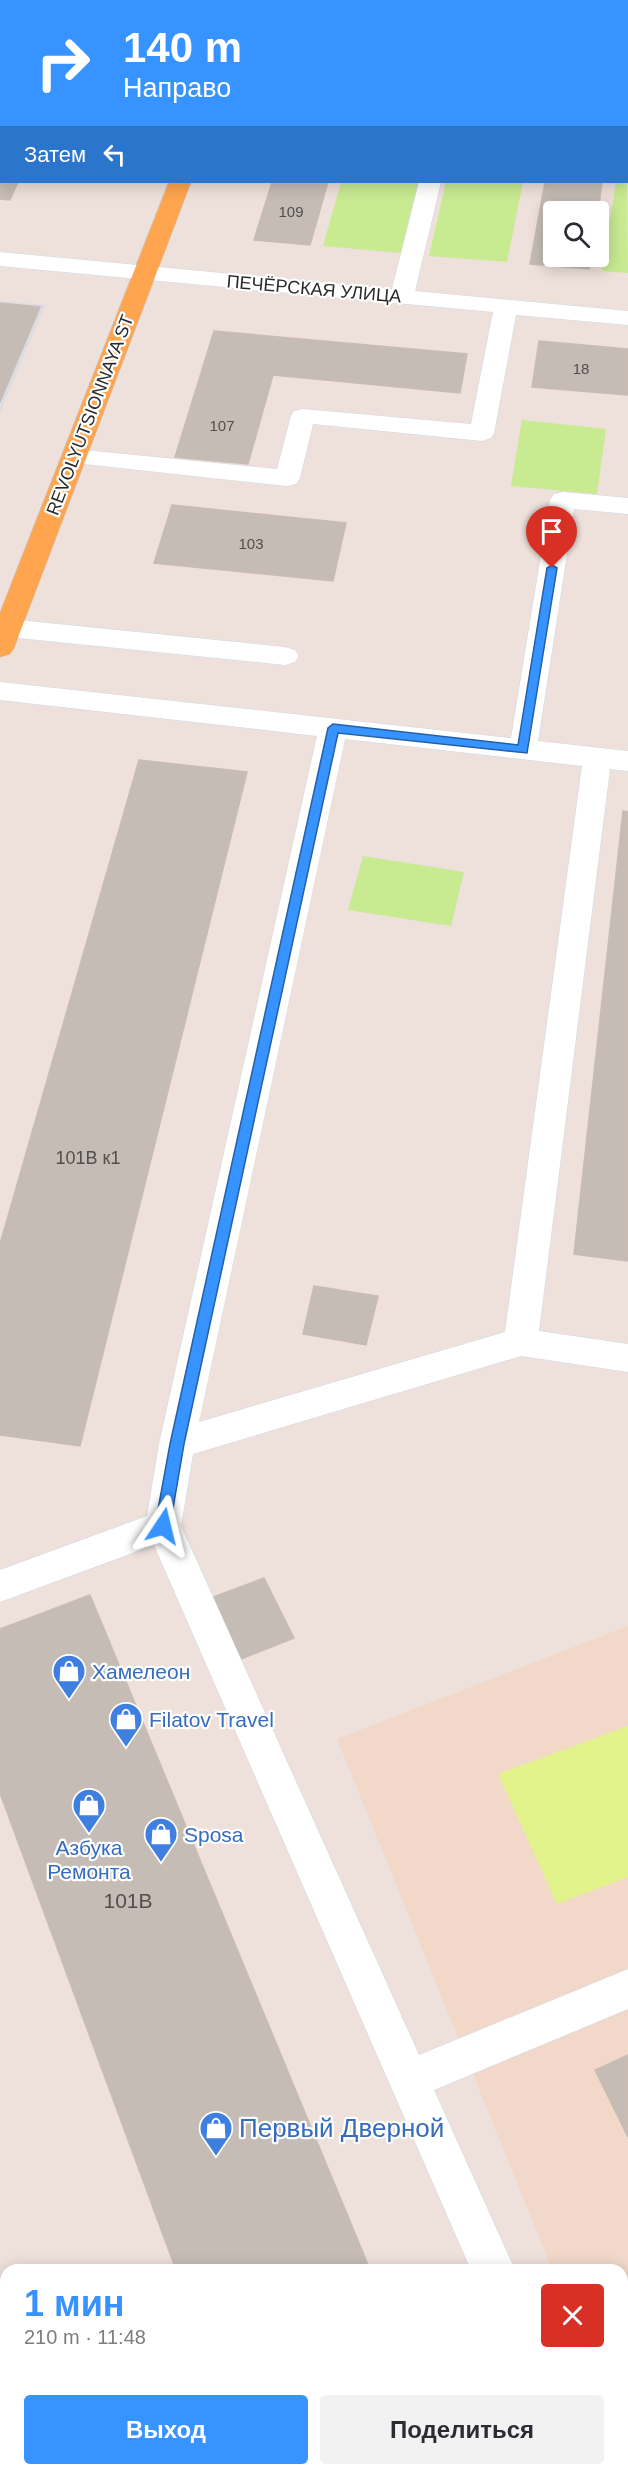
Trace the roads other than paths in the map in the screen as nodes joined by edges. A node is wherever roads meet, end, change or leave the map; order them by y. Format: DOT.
graph roads {
  1 [pos="180,183"];
  2 [pos="430,183"];
  3 [pos="0,259"];
  4 [pos="144,273"];
  5 [pos="402,297"];
  6 [pos="506,307"];
  7 [pos="628,318"];
  8 [pos="74,457"];
  9 [pos="628,506"];
  10 [pos="4,638"];
  11 [pos="285,656"];
  12 [pos="0,691"];
  13 [pos="333,728"];
  14 [pos="523,750"];
  15 [pos="597,758"];
  16 [pos="628,762"];
  17 [pos="521,1342"];
  18 [pos="628,1358"];
  19 [pos="177,1444"];
  20 [pos="163,1526"];
  21 [pos="0,1586"];
  22 [pos="628,1989"];
  23 [pos="409,2080"];
  24 [pos="490,2264"];
  1 -- 4 [label="main road, REVOLYUTSIONNAYA ST"];
  2 -- 5 [label="street"];
  3 -- 4 [label="street, ПЕЧЁРСКАЯ УЛИЦА"];
  4 -- 5 [label="street, ПЕЧЁРСКАЯ УЛИЦА"];
  4 -- 8 [label="main road, REVOLYUTSIONNAYA ST"];
  5 -- 6 [label="street, ПЕЧЁРСКАЯ УЛИЦА"];
  6 -- 7 [label="street, ПЕЧЁРСКАЯ УЛИЦА"];
  6 -- 8 [label="street"];
  8 -- 10 [label="main road, REVOLYUTSIONNAYA ST"];
  9 -- 14 [label="street"];
  10 -- 11 [label="street"];
  12 -- 13 [label="street"];
  13 -- 14 [label="street"];
  13 -- 19 [label="street"];
  14 -- 15 [label="street"];
  15 -- 16 [label="street"];
  15 -- 17 [label="street"];
  17 -- 18 [label="street"];
  17 -- 19 [label="street"];
  19 -- 20 [label="street"];
  20 -- 21 [label="street"];
  20 -- 23 [label="street"];
  22 -- 23 [label="street"];
  23 -- 24 [label="street"];
}
